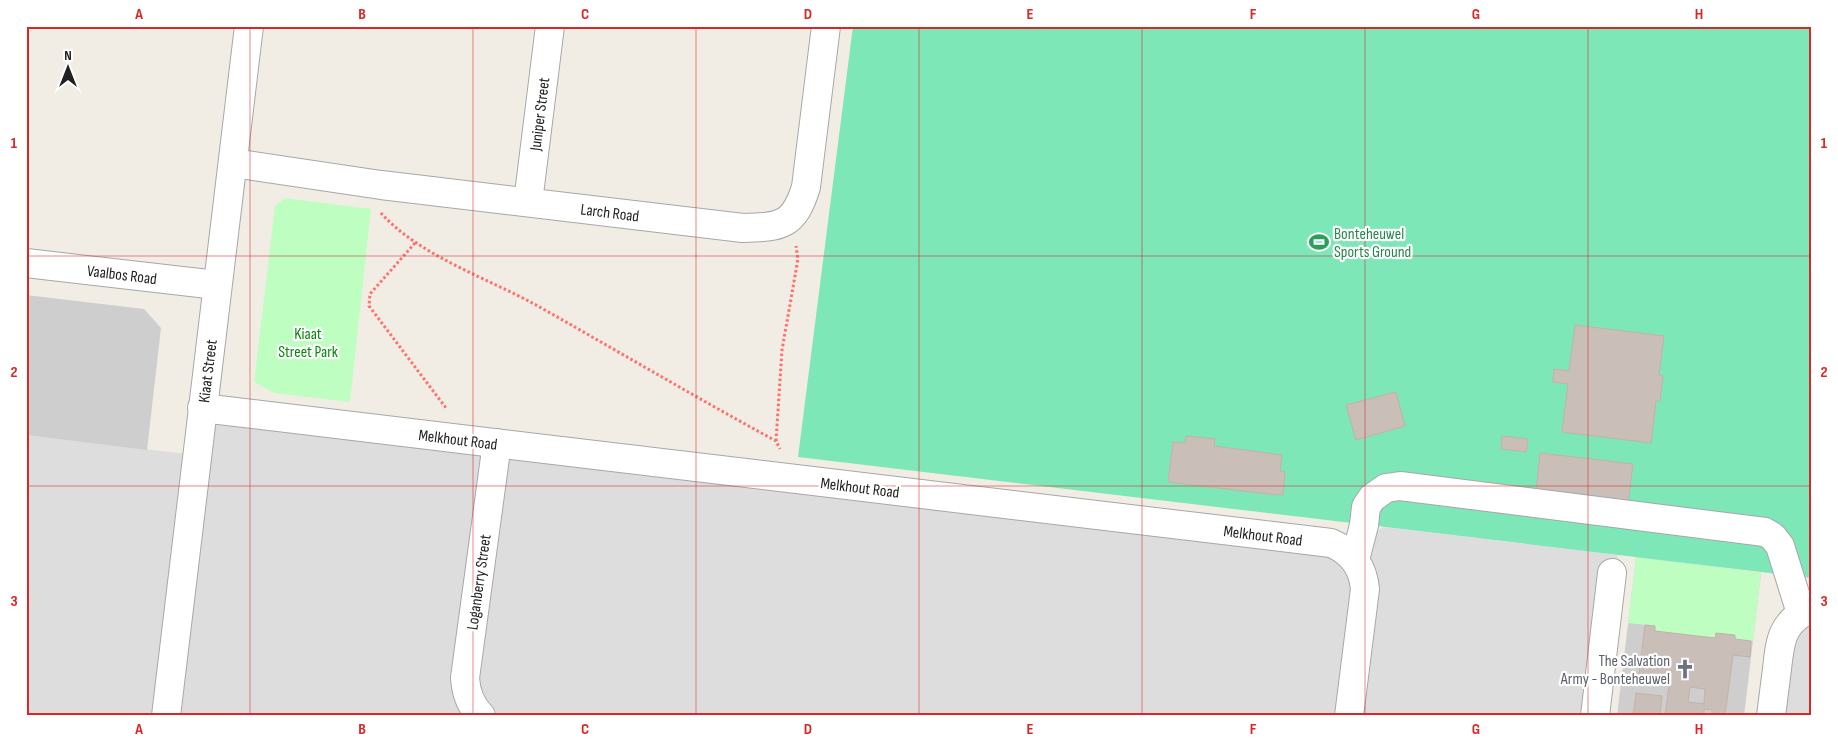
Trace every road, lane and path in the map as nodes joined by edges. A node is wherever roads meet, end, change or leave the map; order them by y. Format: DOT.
graph roads {
  1 [pos="249,26"];
  2 [pos="550,26"];
  3 [pos="826,26"];
  4 [pos="233,163"];
  5 [pos="382,185"];
  6 [pos="528,202"];
  7 [pos="793,216"];
  8 [pos="415,243"];
  9 [pos="26,263"];
  10 [pos="217,286"];
  11 [pos="202,408"];
  12 [pos="450,438"];
  13 [pos="776,441"];
  14 [pos="497,443"];
  15 [pos="779,477"];
  16 [pos="1355,560"];
  17 [pos="1612,573"];
  18 [pos="1806,611"];
  19 [pos="166,716"];
  20 [pos="481,716"];
  21 [pos="1349,716"];
  22 [pos="1595,716"];
  23 [pos="1771,716"];
  1 -- 4 [label="street, Kiaat Street"];
  2 -- 6 [label="street, Juniper Street"];
  3 -- 7 [label="street"];
  4 -- 5 [label="street, Larch Road"];
  4 -- 10 [label="street, Kiaat Street"];
  5 -- 6 [label="street, Larch Road"];
  5 -- 8 [label="path"];
  6 -- 7 [label="street, Larch Road"];
  7 -- 13 [label="path"];
  8 -- 12 [label="path"];
  8 -- 13 [label="path"];
  9 -- 10 [label="street, Vaalbos Road"];
  10 -- 11 [label="street, Kiaat Street"];
  11 -- 12 [label="street, Melkhout Road"];
  11 -- 19 [label="street, Kiaat Street"];
  12 -- 14 [label="street, Melkhout Road"];
  13 -- 15 [label="path"];
  14 -- 15 [label="street, Melkhout Road"];
  14 -- 20 [label="street, Loganberry Street"];
  15 -- 16 [label="street, Melkhout Road"];
  16 -- 18 [label="street"];
  16 -- 21 [label="street"];
  17 -- 22 [label="street"];
  18 -- 23 [label="street"];
}
